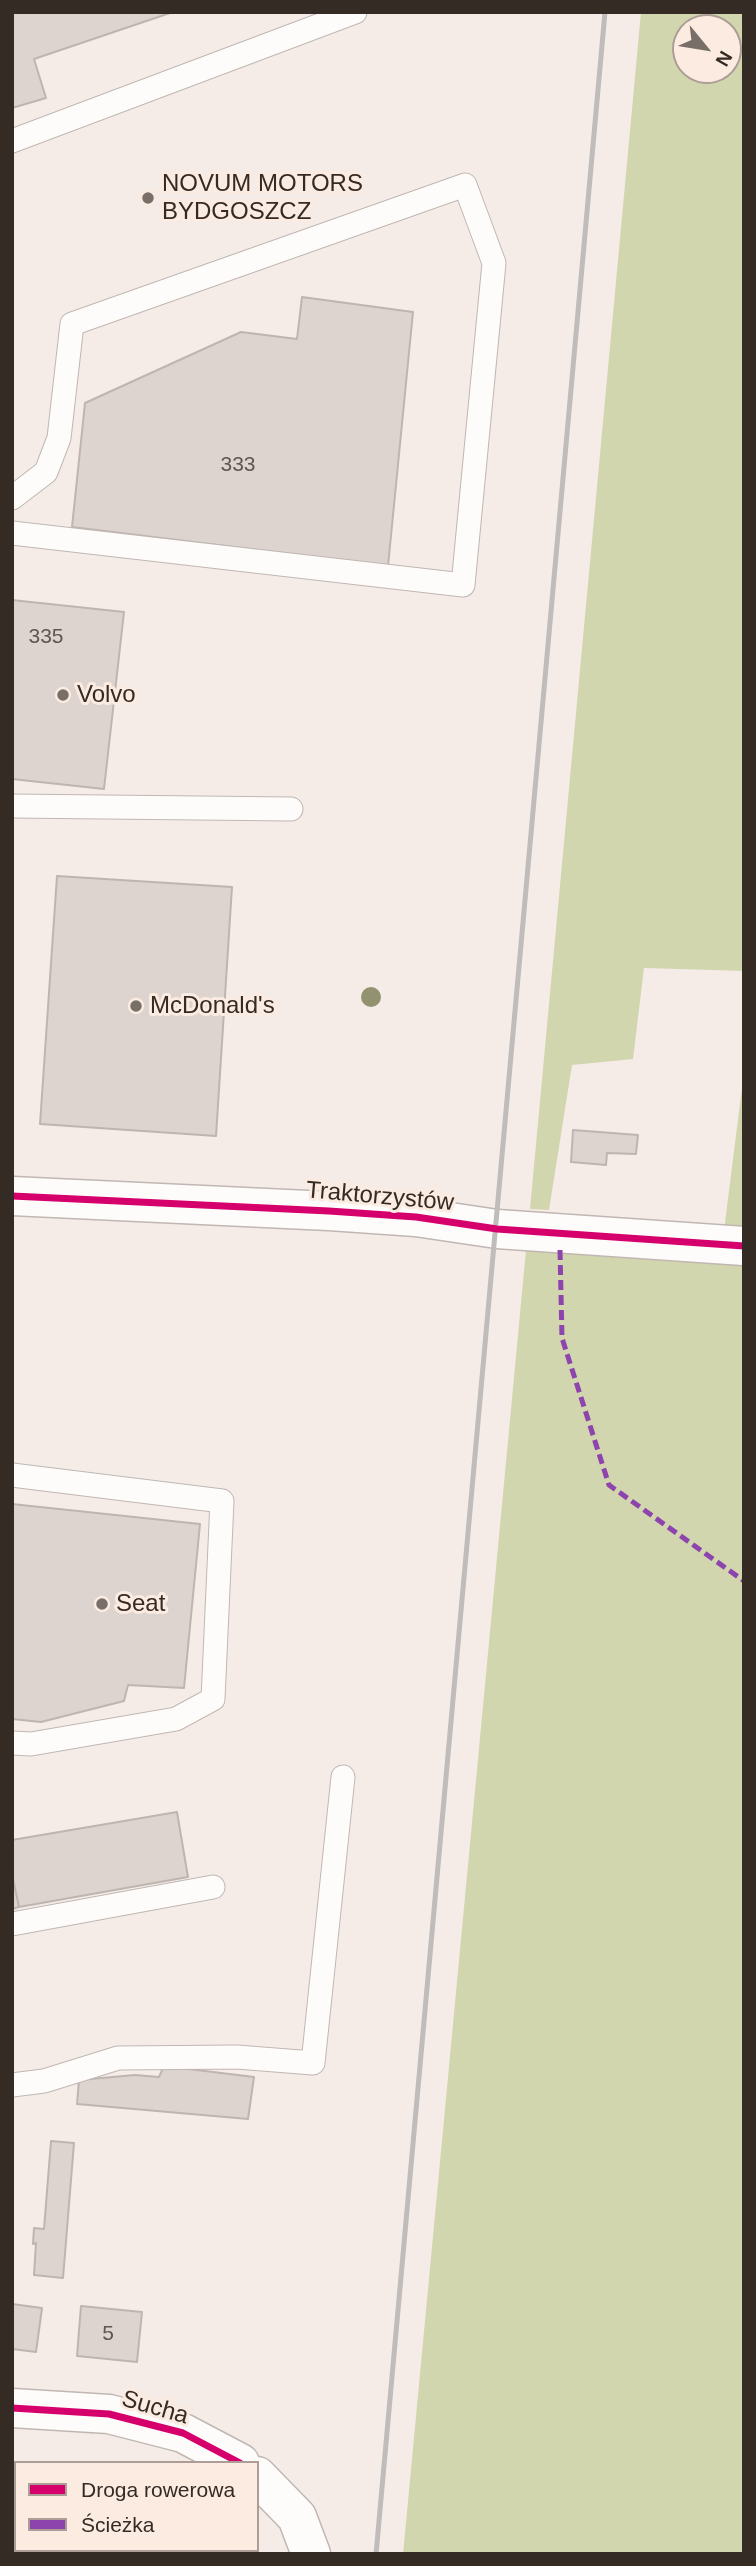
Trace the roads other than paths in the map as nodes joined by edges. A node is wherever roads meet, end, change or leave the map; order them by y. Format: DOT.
graph roads {
  1 [pos="355,12"];
  2 [pos="12,141"];
  3 [pos="12,498"];
  4 [pos="12,533"];
  5 [pos="12,806"];
  6 [pos="292,808"];
  7 [pos="12,1196"];
  8 [pos="744,1246"];
  9 [pos="12,1475"];
  10 [pos="12,1743"];
  11 [pos="343,1777"];
  12 [pos="213,1887"];
  13 [pos="12,1924"];
  14 [pos="12,2085"];
  15 [pos="12,2408"];
  16 [pos="236,2461"];
  17 [pos="259,2478"];
  18 [pos="311,2554"];
  1 -- 2 [label="lane"];
  3 -- 4 [label="lane"];
  5 -- 6 [label="lane"];
  7 -- 8 [label="street, Traktorzystów"];
  9 -- 10 [label="lane"];
  11 -- 14 [label="lane"];
  12 -- 13 [label="lane"];
  15 -- 16 [label="street, Sucha"];
  17 -- 18 [label="street"];
}
